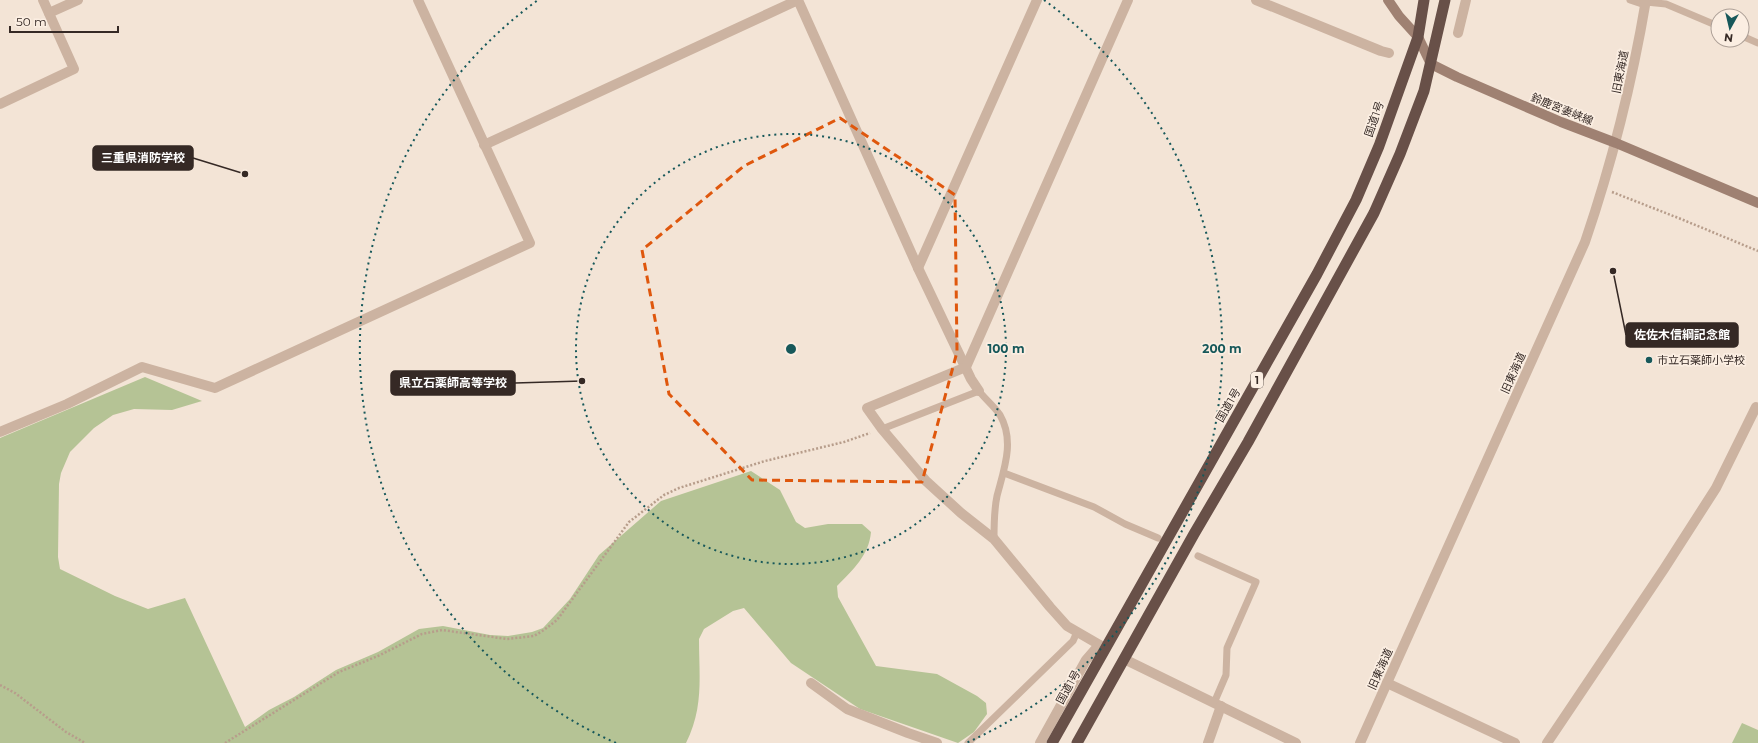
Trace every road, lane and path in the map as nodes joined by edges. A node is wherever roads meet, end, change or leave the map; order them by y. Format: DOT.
graph roads {
  1 [pos="43,0"];
  2 [pos="78,0"];
  3 [pos="418,0"];
  4 [pos="1037,0"];
  5 [pos="1128,0"];
  6 [pos="1256,0"];
  7 [pos="1388,0"];
  8 [pos="1424,0"];
  9 [pos="1445,0"];
  10 [pos="1466,0"];
  11 [pos="1630,0"];
  12 [pos="1646,2"];
  13 [pos="49,13"];
  14 [pos="1710,23"];
  15 [pos="1458,34"];
  16 [pos="1418,37"];
  17 [pos="1389,53"];
  18 [pos="1431,64"];
  19 [pos="0,104"];
  20 [pos="1616,143"];
  21 [pos="484,145"];
  22 [pos="1603,189"];
  23 [pos="1758,203"];
  24 [pos="1758,251"];
  25 [pos="918,268"];
  26 [pos="966,367"];
  27 [pos="979,391"];
  28 [pos="1758,408"];
  29 [pos="882,429"];
  30 [pos="0,432"];
  31 [pos="1004,474"];
  32 [pos="1158,538"];
  33 [pos="994,539"];
  34 [pos="1198,556"];
  35 [pos="1077,632"];
  36 [pos="1102,646"];
  37 [pos="1124,659"];
  38 [pos="811,683"];
  39 [pos="1387,683"];
  40 [pos="0,685"];
  41 [pos="1217,705"];
  42 [pos="84,743"];
  43 [pos="225,743"];
  44 [pos="937,743"];
  45 [pos="968,743"];
  46 [pos="1040,743"];
  47 [pos="1052,743"];
  48 [pos="1076,743"];
  49 [pos="1208,743"];
  50 [pos="1296,743"];
  51 [pos="1360,743"];
  52 [pos="1515,743"];
  53 [pos="1547,743"];
  1 -- 13 [label="street"];
  2 -- 13 [label="street"];
  3 -- 21 [label="street"];
  4 -- 25 [label="street"];
  5 -- 26 [label="street"];
  6 -- 17 [label="street"];
  7 -- 16 [label="main road"];
  8 -- 16 [label="highway, 国道1号 / 1"];
  9 -- 18 [label="highway, 1"];
  10 -- 15 [label="street"];
  11 -- 12 [label="lane"];
  12 -- 14 [label="lane"];
  12 -- 20 [label="street, 旧東海道"];
  13 -- 19 [label="street"];
  16 -- 18 [label="main road"];
  16 -- 36 [label="highway, 国道1号 / 1"];
  18 -- 20 [label="main road, 鈴鹿宮妻峡線"];
  18 -- 37 [label="highway, 1"];
  20 -- 22 [label="street, 旧東海道"];
  20 -- 23 [label="main road, 鈴鹿宮妻峡線"];
  21 -- 25 [label="street"];
  21 -- 30 [label="street"];
  22 -- 24 [label="path"];
  22 -- 39 [label="street, 旧東海道"];
  25 -- 26 [label="street"];
  26 -- 27 [label="street"];
  26 -- 29 [label="street"];
  27 -- 29 [label="lane"];
  27 -- 31 [label="lane"];
  28 -- 53 [label="street"];
  29 -- 33 [label="street"];
  29 -- 43 [label="path"];
  31 -- 32 [label="lane"];
  31 -- 33 [label="lane"];
  33 -- 35 [label="street"];
  34 -- 41 [label="lane"];
  35 -- 36 [label="street"];
  35 -- 45 [label="lane"];
  36 -- 46 [label="street"];
  36 -- 47 [label="highway, 国道1号 / 1"];
  37 -- 41 [label="street"];
  37 -- 48 [label="highway, 1"];
  38 -- 44 [label="street"];
  39 -- 51 [label="street, 旧東海道"];
  39 -- 52 [label="street"];
  40 -- 42 [label="path"];
  41 -- 49 [label="street"];
  41 -- 50 [label="street"];
}
